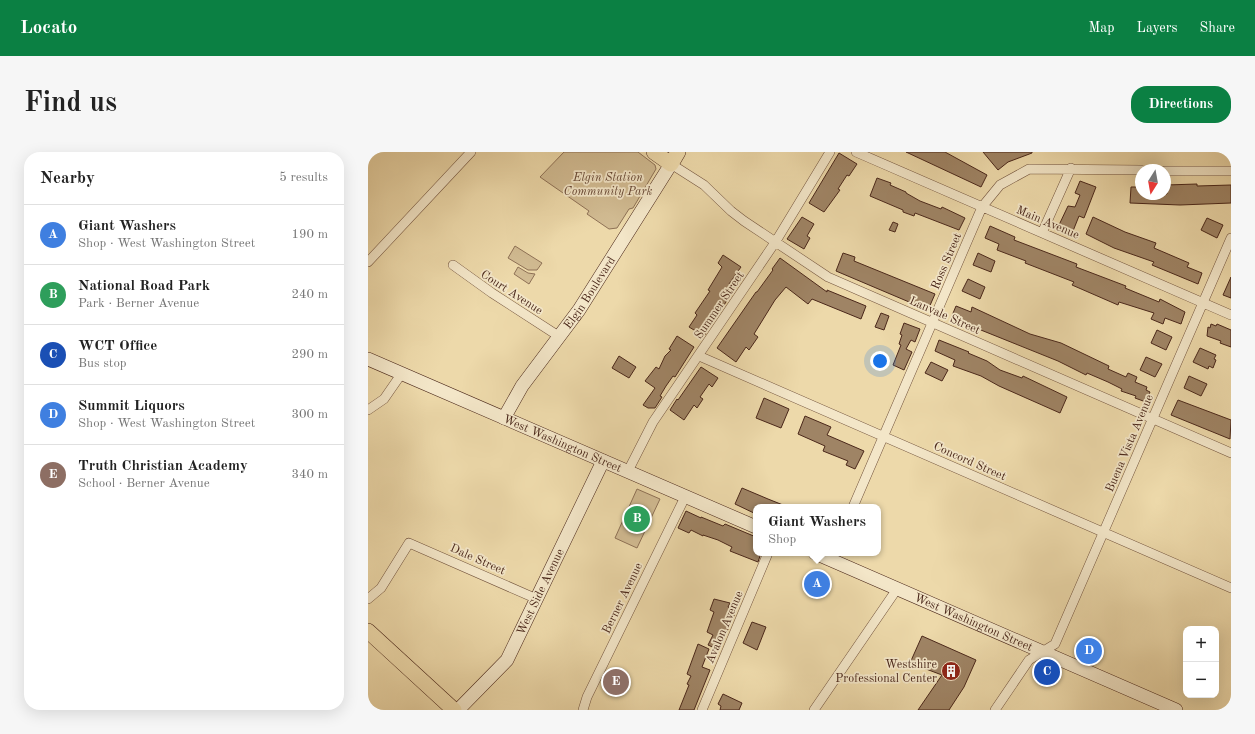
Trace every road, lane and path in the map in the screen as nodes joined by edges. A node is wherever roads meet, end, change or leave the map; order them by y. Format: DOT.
graph roads {
  1 [pos="471,152"];
  2 [pos="654,152"];
  3 [pos="830,152"];
  4 [pos="856,152"];
  5 [pos="674,158"];
  6 [pos="1071,168"];
  7 [pos="1135,170"];
  8 [pos="1171,170"];
  9 [pos="1231,171"];
  10 [pos="982,207"];
  11 [pos="1042,233"];
  12 [pos="1231,238"];
  13 [pos="776,241"];
  14 [pos="368,262"];
  15 [pos="453,265"];
  16 [pos="1203,303"];
  17 [pos="1231,315"];
  18 [pos="933,323"];
  19 [pos="560,337"];
  20 [pos="699,356"];
  21 [pos="368,359"];
  22 [pos="402,373"];
  23 [pos="368,410"];
  24 [pos="504,418"];
  25 [pos="1153,418"];
  26 [pos="883,436"];
  27 [pos="1231,453"];
  28 [pos="604,461"];
  29 [pos="628,471"];
  30 [pos="685,496"];
  31 [pos="854,504"];
  32 [pos="753,526"];
  33 [pos="1103,532"];
  34 [pos="767,556"];
  35 [pos="831,556"];
  36 [pos="1231,588"];
  37 [pos="897,589"];
  38 [pos="368,599"];
  39 [pos="537,599"];
  40 [pos="368,631"];
  41 [pos="1042,652"];
  42 [pos="454,710"];
  43 [pos="458,710"];
  44 [pos="584,710"];
  45 [pos="702,710"];
  46 [pos="814,710"];
  47 [pos="995,710"];
  48 [pos="1176,710"];
  1 -- 14 [label="street"];
  2 -- 5 [label="main road"];
  3 -- 13 [label="street, Summer Street"];
  4 -- 10 [label="street, Main Avenue"];
  5 -- 13 [label="street, Lanvale Street"];
  5 -- 19 [label="street, Elgin Boulevard"];
  6 -- 7 [label="street, Ross Street"];
  6 -- 10 [label="street, Ross Street"];
  6 -- 11 [label="street"];
  8 -- 9 [label="street"];
  10 -- 11 [label="street, Main Avenue"];
  10 -- 18 [label="street, Ross Street"];
  11 -- 16 [label="street, Main Avenue"];
  12 -- 16 [label="street, Buena Vista Avenue"];
  13 -- 18 [label="street, Lanvale Street"];
  13 -- 20 [label="street, Summer Street"];
  15 -- 19 [label="street, Court Avenue"];
  16 -- 17 [label="street, Main Avenue"];
  16 -- 25 [label="street, Buena Vista Avenue"];
  18 -- 25 [label="street, Lanvale Street"];
  18 -- 26 [label="street, Ross Street"];
  19 -- 24 [label="street, Elgin Boulevard"];
  20 -- 26 [label="street, Concord Street"];
  20 -- 29 [label="street, Summer Street"];
  21 -- 22 [label="street, West Washington Street"];
  22 -- 23 [label="street"];
  22 -- 24 [label="street, West Washington Street"];
  24 -- 28 [label="street, West Washington Street"];
  25 -- 27 [label="street, Lanvale Street"];
  25 -- 33 [label="street, Buena Vista Avenue"];
  26 -- 31 [label="street, Ross Street"];
  26 -- 33 [label="street, Concord Street"];
  28 -- 29 [label="street, West Washington Street"];
  28 -- 39 [label="street, West Side Avenue"];
  29 -- 30 [label="street, West Washington Street"];
  30 -- 32 [label="street, West Washington Street"];
  30 -- 44 [label="street, Berner Avenue"];
  33 -- 36 [label="street, Concord Street"];
  33 -- 41 [label="street, Buena Vista Avenue"];
  34 -- 45 [label="street, Avalon Avenue"];
  35 -- 37 [label="street, West Washington Street"];
  37 -- 41 [label="street, West Washington Street"];
  37 -- 46 [label="street"];
  38 -- 39 [label="street, Dale Street"];
  39 -- 43 [label="street, West Side Avenue"];
  40 -- 42 [label="main road"];
  41 -- 47 [label="street, Buena Vista Avenue"];
  41 -- 48 [label="street, West Washington Street"];
}
